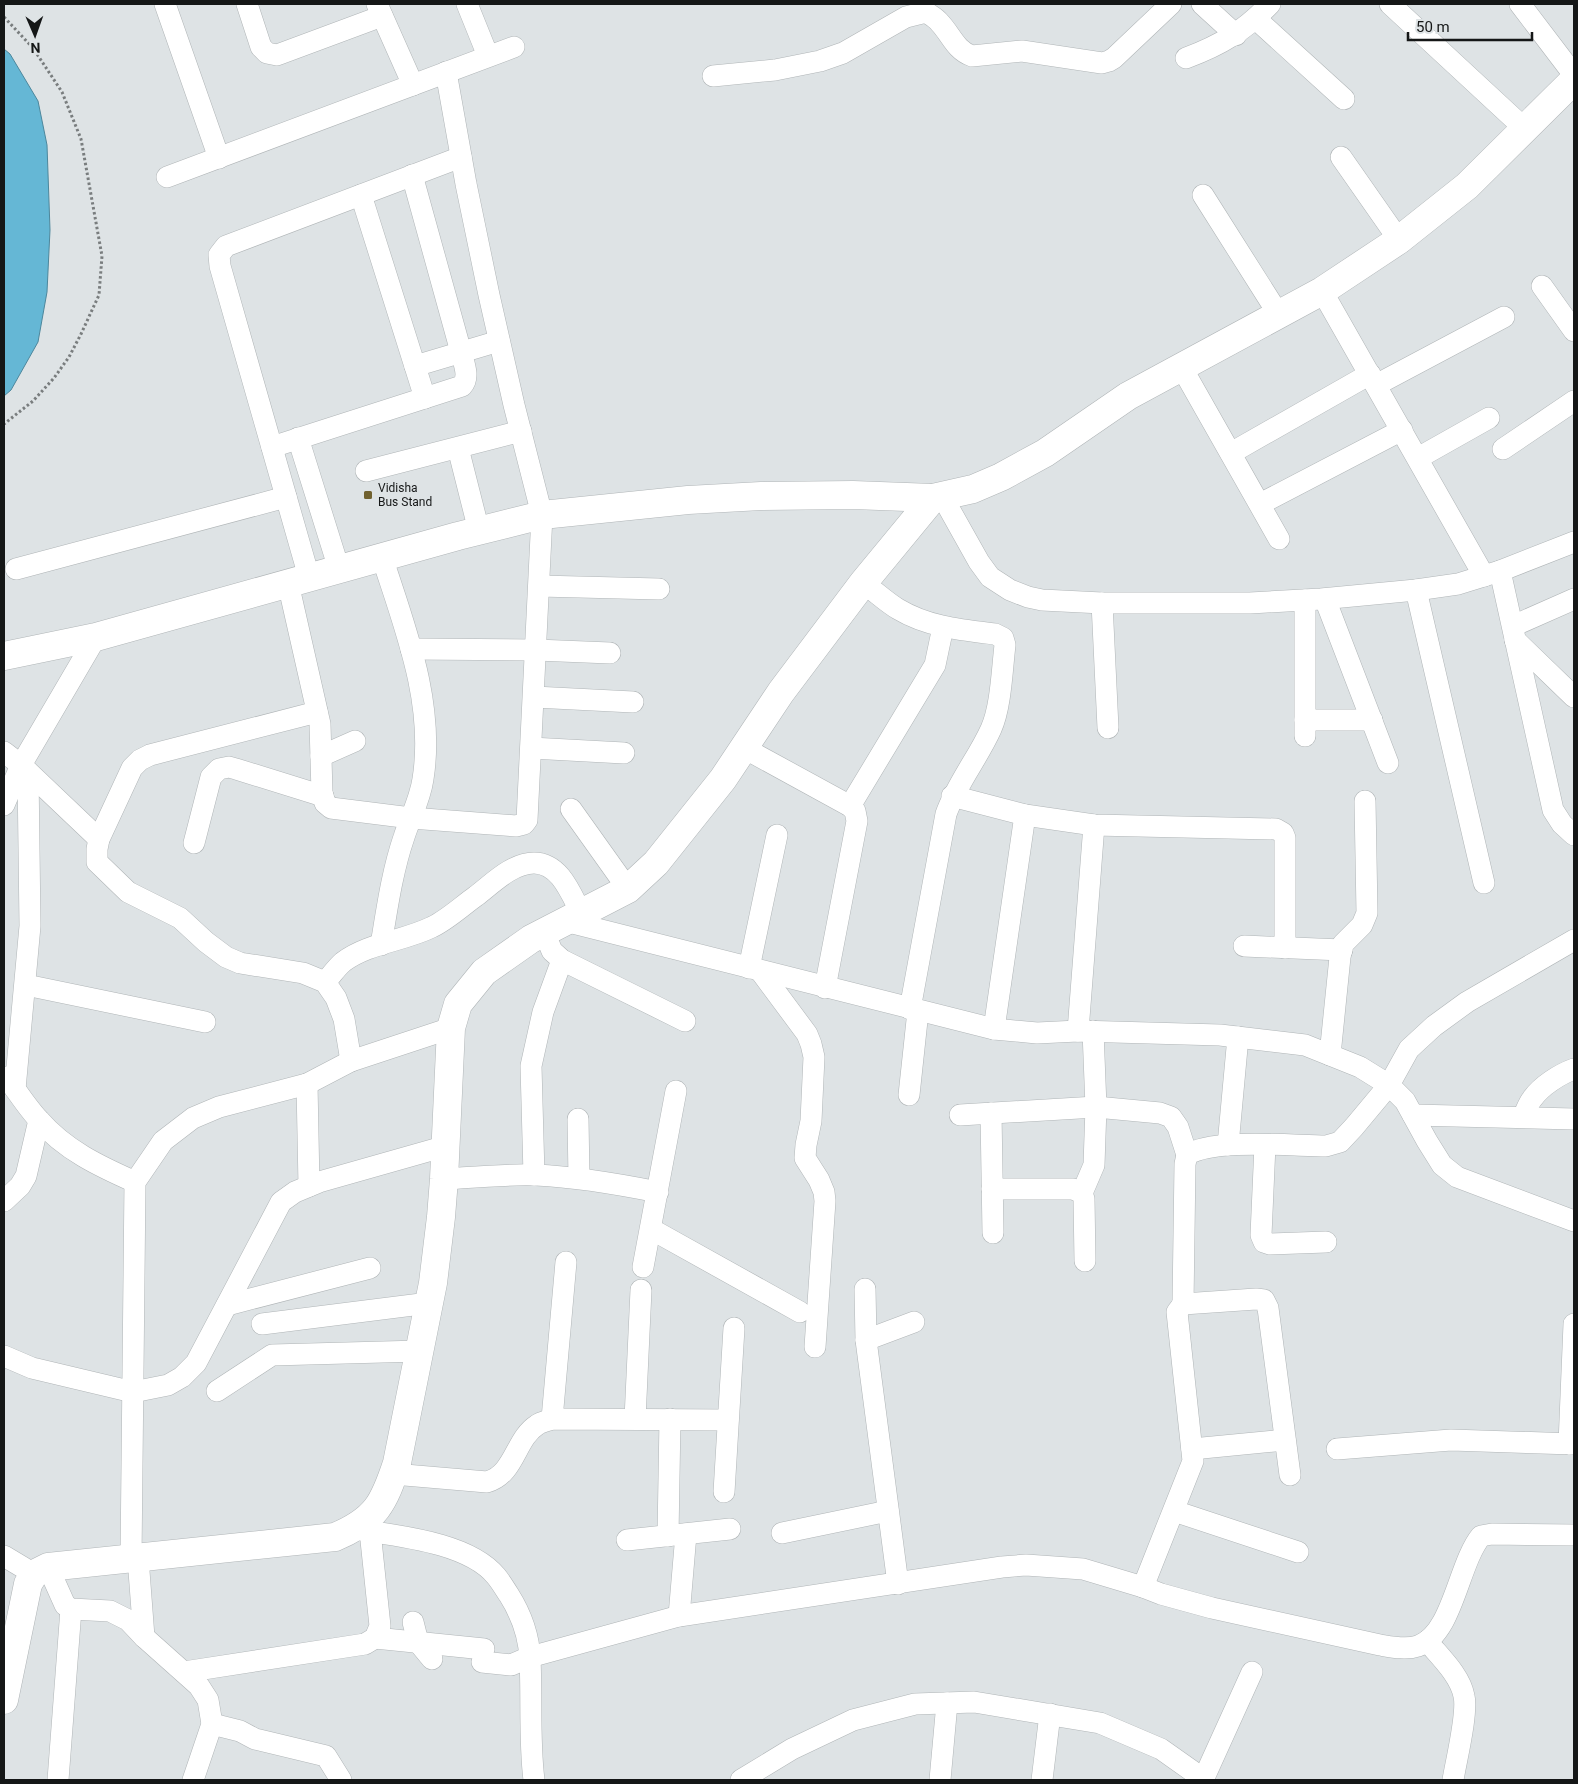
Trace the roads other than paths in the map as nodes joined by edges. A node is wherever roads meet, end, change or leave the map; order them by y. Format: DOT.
graph roads {
  1 [pos="165,4"];
  2 [pos="247,4"];
  3 [pos="467,4"];
  4 [pos="1171,4"];
  5 [pos="1202,4"];
  6 [pos="1390,4"];
  7 [pos="1520,4"];
  8 [pos="379,10"];
  9 [pos="1263,11"];
  10 [pos="1236,35"];
  11 [pos="514,47"];
  12 [pos="488,56"];
  13 [pos="1186,58"];
  14 [pos="446,72"];
  15 [pos="1574,75"];
  16 [pos="713,76"];
  17 [pos="1574,80"];
  18 [pos="413,85"];
  19 [pos="1344,99"];
  20 [pos="1525,129"];
  21 [pos="461,157"];
  22 [pos="1341,157"];
  23 [pos="219,158"];
  24 [pos="412,175"];
  25 [pos="167,177"];
  26 [pos="361,195"];
  27 [pos="1203,195"];
  28 [pos="1399,240"];
  29 [pos="1542,286"];
  30 [pos="1322,291"];
  31 [pos="1278,315"];
  32 [pos="1504,317"];
  33 [pos="1574,331"];
  34 [pos="499,341"];
  35 [pos="461,352"];
  36 [pos="415,366"];
  37 [pos="1182,368"];
  38 [pos="1373,380"];
  39 [pos="425,398"];
  40 [pos="1574,401"];
  41 [pos="1489,418"];
  42 [pos="1402,430"];
  43 [pos="521,431"];
  44 [pos="298,438"];
  45 [pos="272,447"];
  46 [pos="458,448"];
  47 [pos="1503,449"];
  48 [pos="1231,453"];
  49 [pos="1418,458"];
  50 [pos="366,471"];
  51 [pos="286,497"];
  52 [pos="938,497"];
  53 [pos="1260,504"];
  54 [pos="542,515"];
  55 [pos="479,531"];
  56 [pos="1279,539"];
  57 [pos="1574,542"];
  58 [pos="382,557"];
  59 [pos="339,569"];
  60 [pos="16,570"];
  61 [pos="1492,574"];
  62 [pos="298,580"];
  63 [pos="864,583"];
  64 [pos="539,586"];
  65 [pos="659,589"];
  66 [pos="1416,590"];
  67 [pos="1315,599"];
  68 [pos="1574,599"];
  69 [pos="1102,603"];
  70 [pos="943,627"];
  71 [pos="1514,633"];
  72 [pos="96,637"];
  73 [pos="411,649"];
  74 [pos="536,650"];
  75 [pos="610,653"];
  76 [pos="4,656"];
  77 [pos="534,697"];
  78 [pos="1574,697"];
  79 [pos="633,702"];
  80 [pos="317,712"];
  81 [pos="1372,720"];
  82 [pos="1108,728"];
  83 [pos="355,741"];
  84 [pos="532,748"];
  85 [pos="744,748"];
  86 [pos="4,752"];
  87 [pos="624,753"];
  88 [pos="321,756"];
  89 [pos="1388,762"];
  90 [pos="24,768"];
  91 [pos="323,796"];
  92 [pos="952,796"];
  93 [pos="1365,801"];
  94 [pos="4,805"];
  95 [pos="850,806"];
  96 [pos="571,809"];
  97 [pos="1025,815"];
  98 [pos="411,818"];
  99 [pos="1094,825"];
  100 [pos="1574,835"];
  101 [pos="777,836"];
  102 [pos="99,839"];
  103 [pos="194,843"];
  104 [pos="1484,883"];
  105 [pos="628,889"];
  106 [pos="563,922"];
  107 [pos="1574,940"];
  108 [pos="381,945"];
  109 [pos="1244,946"];
  110 [pos="1285,948"];
  111 [pos="1342,950"];
  112 [pos="562,960"];
  113 [pos="755,970"];
  114 [pos="325,982"];
  115 [pos="26,985"];
  116 [pos="825,988"];
  117 [pos="914,1010"];
  118 [pos="685,1021"];
  119 [pos="204,1022"];
  120 [pos="451,1028"];
  121 [pos="994,1030"];
  122 [pos="1085,1031"];
  123 [pos="1238,1037"];
  124 [pos="1330,1055"];
  125 [pos="352,1061"];
  126 [pos="1574,1069"];
  127 [pos="10,1081"];
  128 [pos="307,1084"];
  129 [pos="1388,1085"];
  130 [pos="676,1091"];
  131 [pos="909,1095"];
  132 [pos="1096,1107"];
  133 [pos="991,1113"];
  134 [pos="960,1114"];
  135 [pos="1412,1115"];
  136 [pos="1523,1117"];
  137 [pos="1574,1118"];
  138 [pos="578,1119"];
  139 [pos="39,1120"];
  140 [pos="1228,1144"];
  141 [pos="1265,1145"];
  142 [pos="446,1146"];
  143 [pos="1188,1155"];
  144 [pos="534,1175"];
  145 [pos="579,1178"];
  146 [pos="444,1179"];
  147 [pos="135,1182"];
  148 [pos="309,1186"];
  149 [pos="992,1189"];
  150 [pos="658,1192"];
  151 [pos="1082,1192"];
  152 [pos="4,1201"];
  153 [pos="1574,1221"];
  154 [pos="651,1229"];
  155 [pos="993,1233"];
  156 [pos="1326,1242"];
  157 [pos="566,1262"];
  158 [pos="1085,1262"];
  159 [pos="643,1266"];
  160 [pos="370,1268"];
  161 [pos="865,1289"];
  162 [pos="641,1290"];
  163 [pos="429,1303"];
  164 [pos="1183,1304"];
  165 [pos="226,1305"];
  166 [pos="800,1312"];
  167 [pos="914,1322"];
  168 [pos="262,1324"];
  169 [pos="1574,1324"];
  170 [pos="734,1328"];
  171 [pos="866,1340"];
  172 [pos="815,1347"];
  173 [pos="420,1351"];
  174 [pos="4,1356"];
  175 [pos="217,1391"];
  176 [pos="133,1392"];
  177 [pos="552,1419"];
  178 [pos="635,1419"];
  179 [pos="670,1419"];
  180 [pos="728,1420"];
  181 [pos="1285,1440"];
  182 [pos="1571,1444"];
  183 [pos="1192,1449"];
  184 [pos="1337,1449"];
  185 [pos="393,1474"];
  186 [pos="1290,1474"];
  187 [pos="724,1492"];
  188 [pos="1174,1510"];
  189 [pos="888,1511"];
  190 [pos="730,1529"];
  191 [pos="362,1530"];
  192 [pos="782,1533"];
  193 [pos="1574,1534"];
  194 [pos="677,1535"];
  195 [pos="627,1540"];
  196 [pos="1298,1552"];
  197 [pos="4,1554"];
  198 [pos="135,1558"];
  199 [pos="41,1570"];
  200 [pos="898,1584"];
  201 [pos="1143,1587"];
  202 [pos="71,1609"];
  203 [pos="679,1616"];
  204 [pos="415,1632"];
  205 [pos="144,1637"];
  206 [pos="375,1638"];
  207 [pos="1427,1641"];
  208 [pos="9,1647"];
  209 [pos="530,1650"];
  210 [pos="432,1659"];
  211 [pos="184,1672"];
  212 [pos="1252,1672"];
  213 [pos="4,1700"];
  214 [pos="947,1703"];
  215 [pos="1050,1714"];
  216 [pos="212,1724"];
  217 [pos="58,1780"];
  218 [pos="193,1780"];
  219 [pos="341,1780"];
  220 [pos="534,1780"];
  221 [pos="741,1780"];
  222 [pos="940,1780"];
  223 [pos="1042,1780"];
  224 [pos="1202,1780"];
  225 [pos="1453,1780"];
  1 -- 23 [label="street"];
  2 -- 8 [label="street"];
  3 -- 12 [label="street"];
  4 -- 16 [label="street"];
  5 -- 10 [label="street"];
  6 -- 20 [label="street"];
  7 -- 15 [label="street"];
  8 -- 18 [label="street"];
  9 -- 10 [label="street"];
  9 -- 19 [label="street"];
  10 -- 13 [label="street"];
  11 -- 12 [label="street"];
  12 -- 14 [label="street"];
  14 -- 18 [label="street"];
  14 -- 21 [label="street"];
  17 -- 20 [label="main road"];
  18 -- 23 [label="street"];
  20 -- 28 [label="main road"];
  21 -- 24 [label="street"];
  21 -- 34 [label="street"];
  22 -- 28 [label="street"];
  23 -- 25 [label="street"];
  24 -- 26 [label="street"];
  24 -- 35 [label="street"];
  26 -- 36 [label="street"];
  26 -- 45 [label="street"];
  27 -- 31 [label="street"];
  28 -- 30 [label="main road"];
  29 -- 33 [label="street"];
  30 -- 31 [label="main road"];
  30 -- 38 [label="street"];
  31 -- 37 [label="main road"];
  32 -- 38 [label="street"];
  34 -- 35 [label="street"];
  34 -- 43 [label="street"];
  35 -- 36 [label="street"];
  35 -- 39 [label="street"];
  36 -- 39 [label="street"];
  37 -- 48 [label="street"];
  37 -- 52 [label="main road"];
  38 -- 42 [label="street"];
  38 -- 48 [label="street"];
  39 -- 44 [label="street"];
  40 -- 47 [label="street"];
  41 -- 49 [label="street"];
  42 -- 49 [label="street"];
  42 -- 53 [label="street"];
  43 -- 46 [label="street"];
  43 -- 54 [label="street"];
  44 -- 45 [label="street"];
  44 -- 59 [label="street"];
  45 -- 51 [label="street"];
  46 -- 50 [label="street"];
  46 -- 55 [label="street"];
  48 -- 53 [label="street"];
  49 -- 61 [label="street"];
  51 -- 60 [label="street"];
  51 -- 62 [label="street"];
  52 -- 54 [label="main road"];
  52 -- 63 [label="main road"];
  52 -- 69 [label="street"];
  53 -- 56 [label="street"];
  54 -- 55 [label="main road"];
  54 -- 64 [label="street"];
  55 -- 58 [label="main road"];
  57 -- 61 [label="street"];
  58 -- 59 [label="main road"];
  58 -- 73 [label="street"];
  59 -- 62 [label="main road"];
  61 -- 66 [label="street"];
  61 -- 71 [label="street"];
  62 -- 72 [label="main road"];
  62 -- 80 [label="street"];
  63 -- 70 [label="street"];
  63 -- 85 [label="main road"];
  64 -- 65 [label="street"];
  64 -- 74 [label="street"];
  66 -- 67 [label="street"];
  66 -- 104 [label="street"];
  67 -- 69 [label="street"];
  67 -- 81 [label="street"];
  67 -- 81 [label="street"];
  68 -- 71 [label="street"];
  69 -- 82 [label="street"];
  70 -- 92 [label="street"];
  70 -- 95 [label="street"];
  71 -- 78 [label="street"];
  71 -- 100 [label="street"];
  72 -- 76 [label="main road"];
  72 -- 90 [label="street"];
  73 -- 74 [label="street"];
  73 -- 98 [label="street"];
  74 -- 75 [label="street"];
  74 -- 77 [label="street"];
  77 -- 79 [label="street"];
  77 -- 84 [label="street"];
  80 -- 88 [label="street"];
  80 -- 102 [label="street"];
  81 -- 89 [label="street"];
  83 -- 88 [label="street"];
  84 -- 87 [label="street"];
  84 -- 98 [label="street"];
  85 -- 95 [label="street"];
  85 -- 105 [label="main road"];
  86 -- 90 [label="street"];
  88 -- 91 [label="street"];
  90 -- 94 [label="street"];
  90 -- 102 [label="street"];
  90 -- 115 [label="street"];
  91 -- 98 [label="street"];
  91 -- 103 [label="street"];
  92 -- 97 [label="street"];
  92 -- 117 [label="street"];
  93 -- 111 [label="street"];
  95 -- 116 [label="street"];
  96 -- 105 [label="street"];
  97 -- 99 [label="street"];
  97 -- 121 [label="street"];
  98 -- 108 [label="street"];
  99 -- 110 [label="street"];
  99 -- 122 [label="street"];
  101 -- 113 [label="street"];
  102 -- 114 [label="street"];
  105 -- 106 [label="main road"];
  106 -- 108 [label="street"];
  106 -- 112 [label="street"];
  106 -- 113 [label="street"];
  106 -- 120 [label="main road"];
  107 -- 129 [label="street"];
  108 -- 114 [label="street"];
  109 -- 110 [label="street"];
  110 -- 111 [label="street"];
  111 -- 124 [label="street"];
  112 -- 118 [label="street"];
  112 -- 144 [label="street"];
  113 -- 116 [label="street"];
  113 -- 172 [label="street"];
  114 -- 125 [label="street"];
  115 -- 119 [label="street"];
  115 -- 127 [label="street"];
  116 -- 117 [label="street"];
  117 -- 121 [label="street"];
  117 -- 131 [label="street"];
  120 -- 125 [label="street"];
  120 -- 142 [label="main road"];
  121 -- 122 [label="street"];
  122 -- 123 [label="street"];
  122 -- 132 [label="street"];
  123 -- 124 [label="street"];
  123 -- 140 [label="street"];
  124 -- 129 [label="street"];
  125 -- 128 [label="street"];
  126 -- 136 [label="street"];
  127 -- 139 [label="street"];
  128 -- 147 [label="street"];
  128 -- 148 [label="street"];
  129 -- 135 [label="street"];
  129 -- 141 [label="street"];
  130 -- 150 [label="street"];
  132 -- 133 [label="street"];
  132 -- 143 [label="street"];
  132 -- 151 [label="street"];
  133 -- 134 [label="street"];
  133 -- 149 [label="street"];
  135 -- 136 [label="street"];
  135 -- 153 [label="street"];
  136 -- 137 [label="street"];
  138 -- 145 [label="street"];
  139 -- 147 [label="street"];
  139 -- 152 [label="street"];
  140 -- 141 [label="street"];
  140 -- 143 [label="street"];
  141 -- 156 [label="street"];
  142 -- 146 [label="main road"];
  142 -- 148 [label="street"];
  143 -- 164 [label="street"];
  144 -- 145 [label="street"];
  144 -- 146 [label="street"];
  145 -- 150 [label="street"];
  146 -- 163 [label="main road"];
  147 -- 176 [label="street"];
  148 -- 165 [label="street"];
  149 -- 151 [label="street"];
  149 -- 155 [label="street"];
  150 -- 154 [label="street"];
  151 -- 158 [label="street"];
  154 -- 159 [label="street"];
  154 -- 166 [label="street"];
  157 -- 177 [label="street"];
  160 -- 165 [label="street"];
  161 -- 171 [label="street"];
  162 -- 178 [label="street"];
  163 -- 168 [label="street"];
  163 -- 173 [label="main road"];
  164 -- 181 [label="street"];
  164 -- 183 [label="street"];
  165 -- 176 [label="street"];
  167 -- 171 [label="street"];
  169 -- 182 [label="street"];
  170 -- 180 [label="street"];
  171 -- 189 [label="street"];
  173 -- 175 [label="street"];
  173 -- 185 [label="main road"];
  174 -- 176 [label="street"];
  176 -- 198 [label="street"];
  177 -- 178 [label="street"];
  177 -- 185 [label="street"];
  178 -- 179 [label="street"];
  179 -- 180 [label="street"];
  179 -- 194 [label="street"];
  180 -- 187 [label="street"];
  181 -- 183 [label="street"];
  181 -- 186 [label="street"];
  182 -- 184 [label="street"];
  183 -- 188 [label="street"];
  185 -- 191 [label="main road"];
  188 -- 196 [label="street"];
  188 -- 201 [label="street"];
  189 -- 192 [label="street"];
  189 -- 200 [label="street"];
  190 -- 194 [label="street"];
  191 -- 198 [label="main road"];
  191 -- 206 [label="street"];
  191 -- 209 [label="street"];
  193 -- 207 [label="street"];
  194 -- 195 [label="street"];
  194 -- 203 [label="street"];
  197 -- 199 [label="street"];
  198 -- 199 [label="main road"];
  198 -- 205 [label="street"];
  199 -- 202 [label="street"];
  199 -- 208 [label="main road"];
  200 -- 201 [label="street"];
  200 -- 203 [label="street"];
  201 -- 207 [label="street"];
  202 -- 205 [label="street"];
  202 -- 217 [label="street"];
  203 -- 209 [label="street"];
  204 -- 206 [label="street"];
  204 -- 209 [label="street"];
  204 -- 210 [label="street"];
  205 -- 211 [label="street"];
  206 -- 211 [label="street"];
  207 -- 225 [label="street"];
  208 -- 213 [label="main road"];
  209 -- 220 [label="street"];
  211 -- 216 [label="street"];
  212 -- 224 [label="street"];
  214 -- 215 [label="street"];
  214 -- 221 [label="street"];
  214 -- 222 [label="street"];
  215 -- 223 [label="street"];
  215 -- 224 [label="street"];
  216 -- 218 [label="street"];
  216 -- 219 [label="street"];
}
